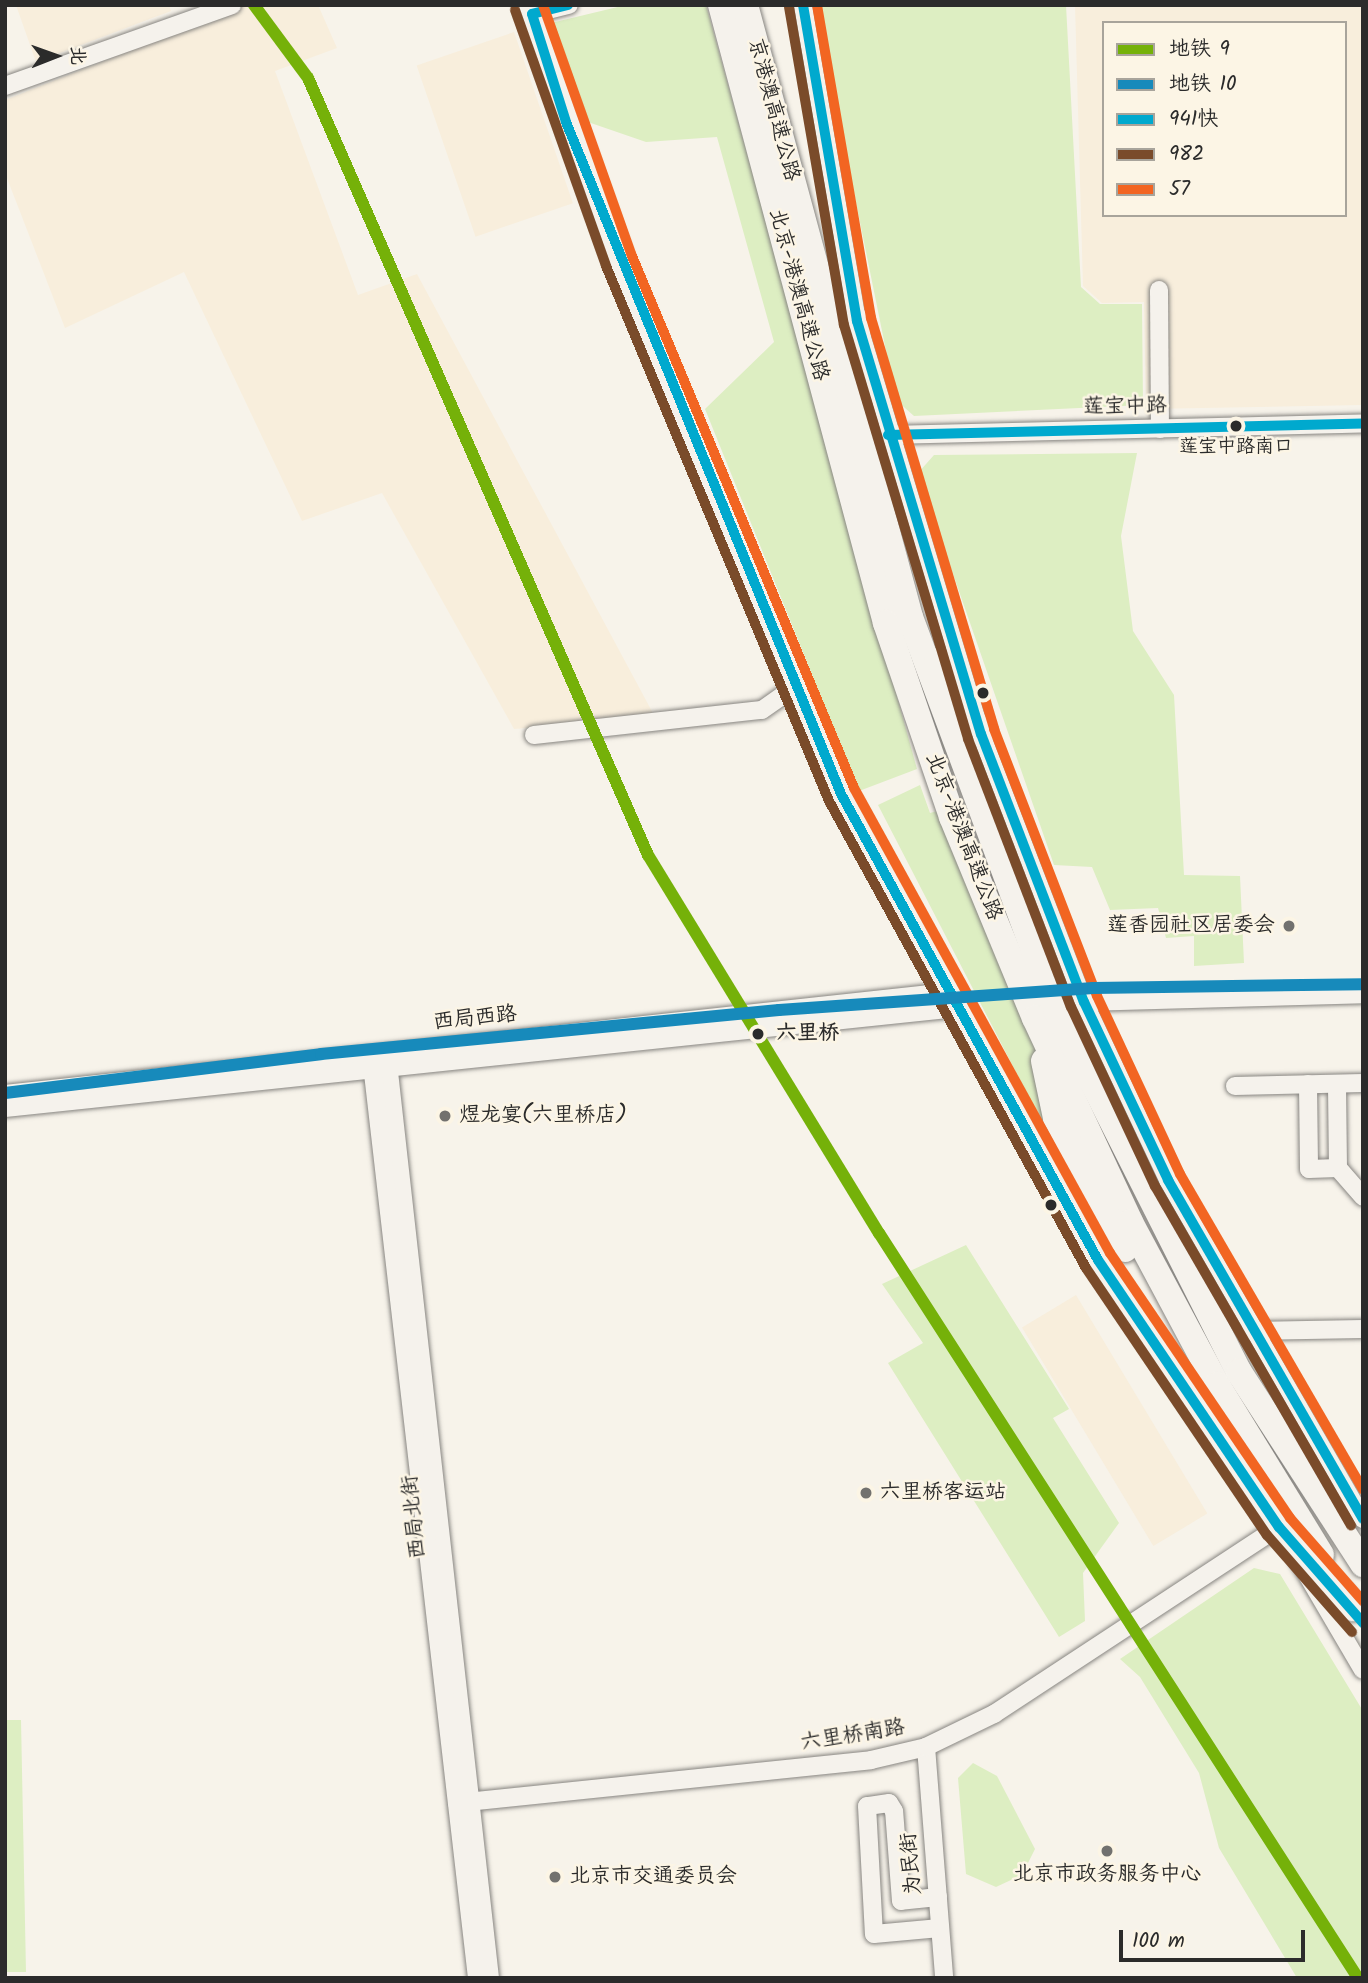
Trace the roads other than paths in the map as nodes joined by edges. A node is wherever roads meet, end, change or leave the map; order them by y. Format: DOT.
graph roads {
  1 [pos="232,5"];
  2 [pos="569,5"];
  3 [pos="721,5"];
  4 [pos="744,5"];
  5 [pos="803,5"];
  6 [pos="530,10"];
  7 [pos="5,86"];
  8 [pos="1159,290"];
  9 [pos="857,321"];
  10 [pos="1363,424"];
  11 [pos="1160,429"];
  12 [pos="888,435"];
  13 [pos="860,436"];
  14 [pos="910,617"];
  15 [pos="796,686"];
  16 [pos="981,734"];
  17 [pos="534,736"];
  18 [pos="1363,995"];
  19 [pos="953,1000"];
  20 [pos="1084,1002"];
  21 [pos="1035,1018"];
  22 [pos="379,1060"];
  23 [pos="1363,1083"];
  24 [pos="1308,1084"];
  25 [pos="1337,1084"];
  26 [pos="1235,1086"];
  27 [pos="5,1094"];
  28 [pos="5,1108"];
  29 [pos="1338,1168"];
  30 [pos="1363,1197"];
  31 [pos="1363,1329"];
  32 [pos="1250,1331"];
  33 [pos="1202,1410"];
  34 [pos="1363,1519"];
  35 [pos="1279,1527"];
  36 [pos="1363,1564"];
  37 [pos="1358,1616"];
  38 [pos="1363,1670"];
  39 [pos="926,1747"];
  40 [pos="463,1803"];
  41 [pos="938,1897"];
  42 [pos="901,1900"];
  43 [pos="940,1928"];
  44 [pos="903,1931"];
  45 [pos="477,1978"];
  46 [pos="490,1978"];
  47 [pos="944,1978"];
  1 -- 7 [label="street"];
  2 -- 6 [label="street"];
  3 -- 21 [label="highway, 北京-港澳高速公路"];
  4 -- 13 [label="highway, 京港澳高速公路"];
  5 -- 9 [label="street"];
  6 -- 15 [label="highway"];
  8 -- 11 [label="street"];
  9 -- 12 [label="street"];
  9 -- 13 [label="highway"];
  10 -- 11 [label="street, 莲宝中路"];
  11 -- 12 [label="street, 莲宝中路"];
  12 -- 16 [label="street"];
  13 -- 14 [label="highway, 京港澳高速公路"];
  14 -- 16 [label="highway"];
  14 -- 36 [label="highway, 京港澳高速公路"];
  15 -- 17 [label="street"];
  15 -- 19 [label="highway"];
  16 -- 20 [label="street"];
  18 -- 20 [label="street"];
  19 -- 22 [label="street, 西局西路"];
  19 -- 33 [label="highway"];
  20 -- 32 [label="street"];
  21 -- 33 [label="highway"];
  21 -- 37 [label="highway, 北京-港澳高速公路"];
  22 -- 27 [label="street, 西局西路"];
  22 -- 28 [label="street, 西局西路"];
  22 -- 40 [label="street, 西局北街"];
  23 -- 25 [label="street"];
  24 -- 25 [label="street"];
  24 -- 26 [label="street"];
  24 -- 29 [label="street"];
  25 -- 29 [label="street"];
  29 -- 30 [label="street"];
  31 -- 32 [label="street"];
  32 -- 34 [label="street"];
  33 -- 35 [label="highway"];
  35 -- 37 [label="highway"];
  35 -- 38 [label="street"];
  35 -- 39 [label="street, 六里桥南路"];
  39 -- 40 [label="street, 六里桥南路"];
  39 -- 41 [label="street, 为民街"];
  40 -- 45 [label="street, 西局北街"];
  40 -- 46 [label="street, 西局北街"];
  41 -- 42 [label="street"];
  41 -- 43 [label="street, 为民街"];
  42 -- 44 [label="street"];
  42 -- 44 [label="street"];
  43 -- 44 [label="street"];
  43 -- 47 [label="street, 为民街"];
}
